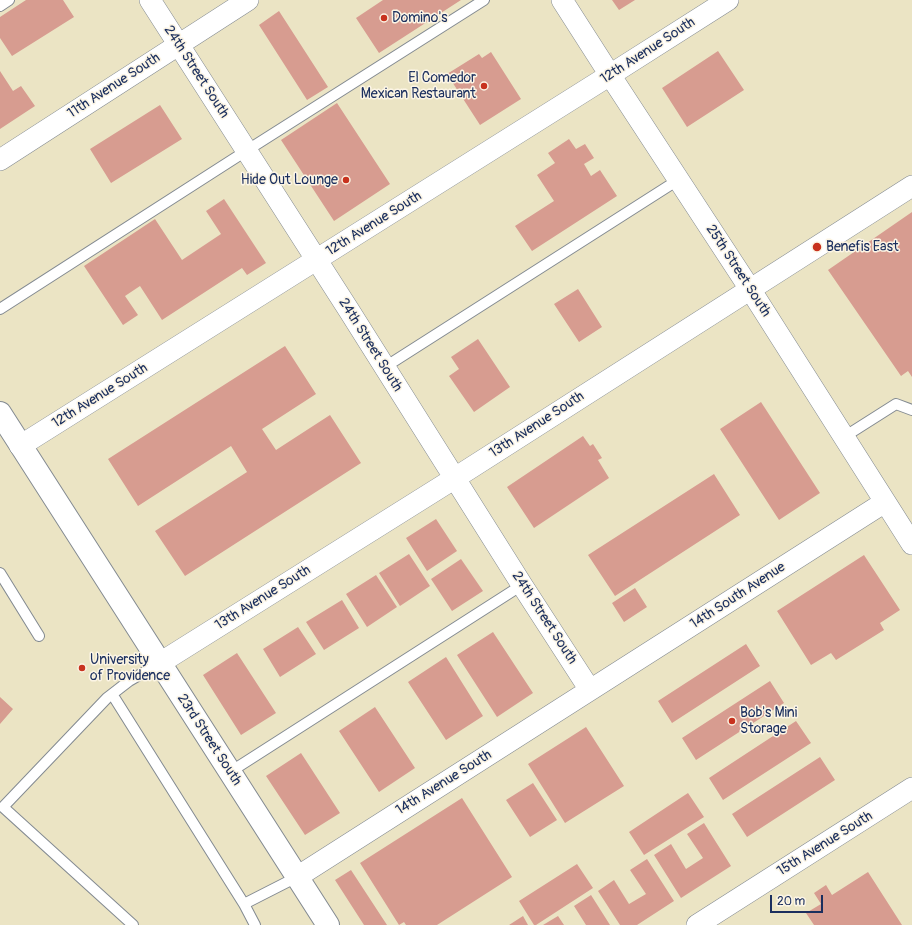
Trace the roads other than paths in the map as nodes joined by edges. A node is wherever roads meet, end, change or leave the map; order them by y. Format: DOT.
graph roads {
  1 [pos="9,0"];
  2 [pos="150,0"];
  3 [pos="248,0"];
  4 [pos="484,0"];
  5 [pos="562,0"];
  6 [pos="728,0"];
  7 [pos="0,6"];
  8 [pos="178,45"];
  9 [pos="610,75"];
  10 [pos="246,151"];
  11 [pos="0,160"];
  12 [pos="678,180"];
  13 [pos="912,186"];
  14 [pos="316,260"];
  15 [pos="750,289"];
  16 [pos="0,309"];
  17 [pos="384,367"];
  18 [pos="912,410"];
  19 [pos="0,414"];
  20 [pos="844,437"];
  21 [pos="20,446"];
  22 [pos="455,478"];
  23 [pos="886,502"];
  24 [pos="912,544"];
  25 [pos="0,574"];
  26 [pos="522,585"];
  27 [pos="39,636"];
  28 [pos="160,663"];
  29 [pos="590,690"];
  30 [pos="112,694"];
  31 [pos="230,772"];
  32 [pos="912,788"];
  33 [pos="297,877"];
  34 [pos="244,904"];
  35 [pos="133,925"];
  36 [pos="255,925"];
  37 [pos="328,925"];
  38 [pos="697,925"];
  1 -- 7 [label="lane"];
  2 -- 8 [label="street, 24th Street South"];
  3 -- 8 [label="street, 11th Avenue South"];
  4 -- 10 [label="lane"];
  5 -- 9 [label="street, 25th Street South"];
  6 -- 9 [label="street, 12th Avenue South"];
  8 -- 10 [label="street, 24th Street South"];
  8 -- 11 [label="street, 11th Avenue South"];
  9 -- 12 [label="street, 25th Street South"];
  9 -- 14 [label="street, 12th Avenue South"];
  10 -- 14 [label="street, 24th Street South"];
  10 -- 16 [label="lane"];
  12 -- 15 [label="street, 25th Street South"];
  12 -- 17 [label="lane"];
  13 -- 15 [label="street, 13th Avenue South"];
  14 -- 17 [label="street, 24th Street South"];
  14 -- 21 [label="street, 12th Avenue South"];
  15 -- 20 [label="street, 25th Street South"];
  15 -- 22 [label="street, 13th Avenue South"];
  17 -- 22 [label="street, 24th Street South"];
  18 -- 20 [label="lane"];
  19 -- 21 [label="street, 23rd Street South"];
  20 -- 23 [label="street, 25th Street South"];
  21 -- 28 [label="street, 23rd Street South"];
  22 -- 26 [label="street, 24th Street South"];
  22 -- 28 [label="street, 13th Avenue South"];
  23 -- 24 [label="street, 25th Street South"];
  23 -- 29 [label="street, 14th South Avenue"];
  25 -- 27 [label="lane"];
  26 -- 29 [label="street, 24th Street South"];
  26 -- 31 [label="lane"];
  28 -- 30 [label="lane"];
  28 -- 31 [label="street, 23rd Street South"];
  29 -- 33 [label="street, 14th Avenue South"];
  30 -- 34 [label="lane"];
  30 -- 35 [label="lane"];
  31 -- 33 [label="street, 23rd Street South"];
  32 -- 38 [label="street, 15th Avenue South"];
  33 -- 34 [label="lane"];
  33 -- 37 [label="street, 23rd Street South"];
  34 -- 36 [label="lane"];
}
